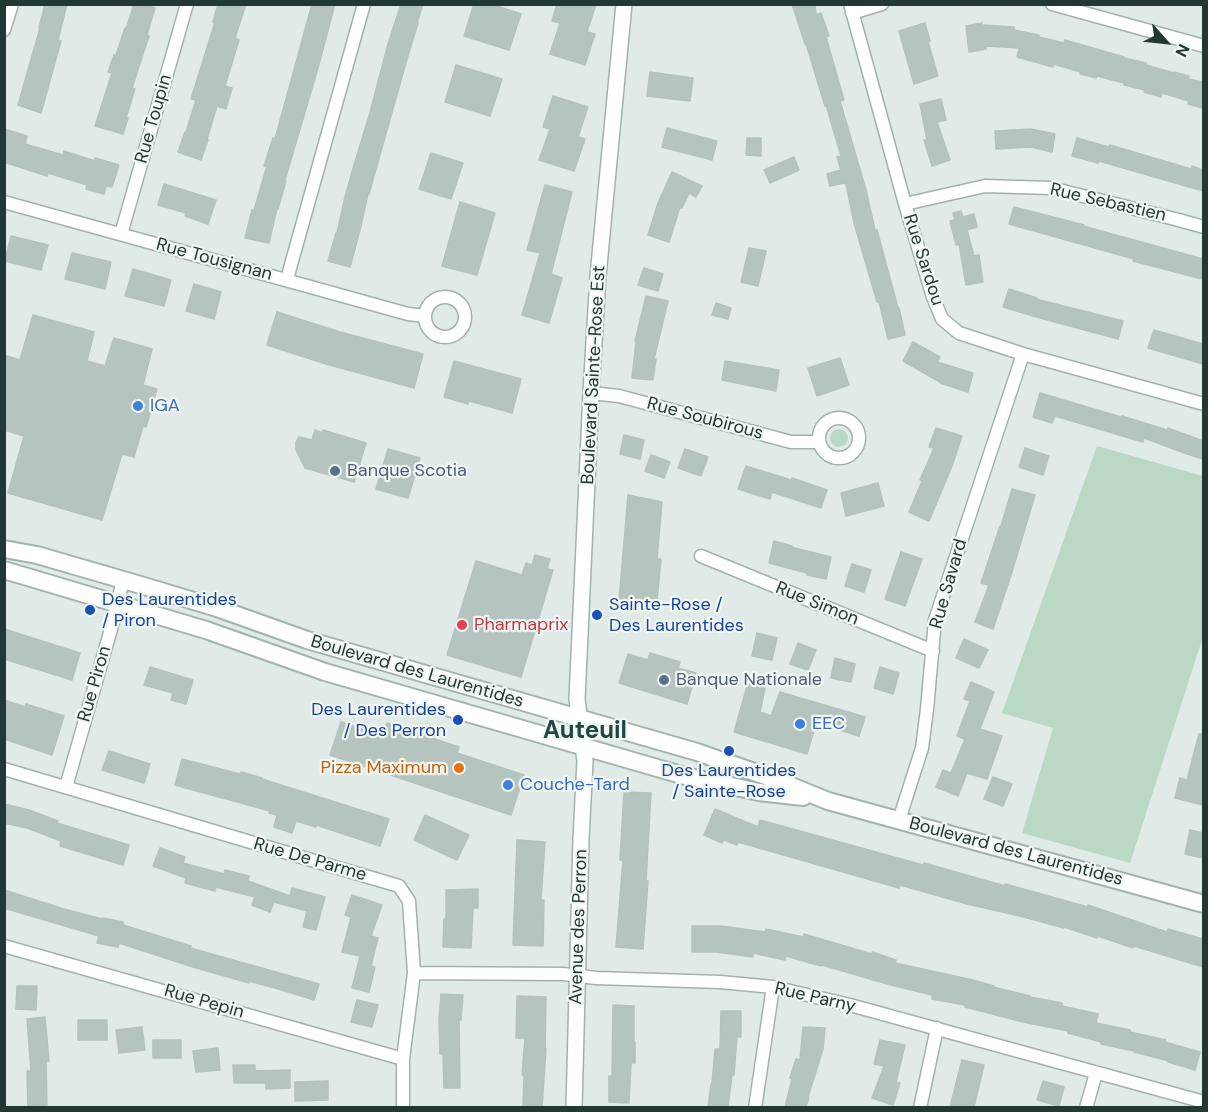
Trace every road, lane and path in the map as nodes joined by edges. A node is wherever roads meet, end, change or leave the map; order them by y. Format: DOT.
graph roads {
  1 [pos="12,4"];
  2 [pos="187,4"];
  3 [pos="364,4"];
  4 [pos="624,4"];
  5 [pos="882,4"];
  6 [pos="1052,4"];
  7 [pos="851,9"];
  8 [pos="4,30"];
  9 [pos="1203,46"];
  10 [pos="4,202"];
  11 [pos="905,204"];
  12 [pos="1203,227"];
  13 [pos="121,234"];
  14 [pos="287,279"];
  15 [pos="425,316"];
  16 [pos="1023,354"];
  17 [pos="591,393"];
  18 [pos="1203,404"];
  19 [pos="819,442"];
  20 [pos="4,549"];
  21 [pos="701,556"];
  22 [pos="4,570"];
  23 [pos="123,580"];
  24 [pos="117,604"];
  25 [pos="933,651"];
  26 [pos="580,719"];
  27 [pos="583,746"];
  28 [pos="4,769"];
  29 [pos="66,787"];
  30 [pos="828,801"];
  31 [pos="899,820"];
  32 [pos="1203,904"];
  33 [pos="4,946"];
  34 [pos="414,973"];
  35 [pos="578,976"];
  36 [pos="773,987"];
  37 [pos="937,1028"];
  38 [pos="403,1059"];
  39 [pos="1096,1073"];
  40 [pos="1203,1102"];
  41 [pos="403,1107"];
  42 [pos="574,1107"];
  43 [pos="755,1107"];
  44 [pos="920,1107"];
  45 [pos="1086,1107"];
  1 -- 8 [label="street"];
  2 -- 13 [label="street, Rue Toupin"];
  3 -- 14 [label="street, Rue Tousignan"];
  4 -- 17 [label="street, Boulevard Sainte-Rose Est"];
  5 -- 7 [label="street"];
  6 -- 9 [label="street"];
  7 -- 11 [label="street, Rue Sardou"];
  10 -- 13 [label="street, Rue Tousignan"];
  11 -- 12 [label="street, Rue Sebastien"];
  11 -- 16 [label="street, Rue Sardou"];
  13 -- 14 [label="street, Rue Tousignan"];
  14 -- 15 [label="street"];
  16 -- 18 [label="street, Rue Sardou"];
  16 -- 25 [label="street, Rue Savard"];
  17 -- 19 [label="street, Rue Soubirous"];
  17 -- 26 [label="street, Boulevard Sainte-Rose Est"];
  20 -- 23 [label="main road, Boulevard des Laurentides"];
  21 -- 25 [label="street, Rue Simon"];
  22 -- 24 [label="main road, Boulevard des Laurentides"];
  23 -- 24 [label="street, Rue Piron"];
  23 -- 26 [label="main road, Boulevard des Laurentides"];
  24 -- 27 [label="main road, Boulevard des Laurentides"];
  24 -- 29 [label="street, Rue Piron"];
  25 -- 31 [label="street, Rue Savard"];
  26 -- 27 [label="street, Boulevard Sainte-Rose Est"];
  26 -- 30 [label="main road, Boulevard des Laurentides"];
  27 -- 30 [label="main road, Boulevard des Laurentides"];
  27 -- 35 [label="street, Avenue des Perron"];
  28 -- 29 [label="street, Rue De Parme"];
  29 -- 34 [label="street, Rue De Parme"];
  30 -- 31 [label="main road, Boulevard des Laurentides"];
  31 -- 32 [label="main road, Boulevard des Laurentides"];
  33 -- 38 [label="street, Rue Pepin"];
  34 -- 35 [label="street, Rue Parny"];
  34 -- 38 [label="street, Rue De Parme"];
  35 -- 36 [label="street, Rue Parny"];
  35 -- 42 [label="street, Avenue des Perron"];
  36 -- 37 [label="street, Rue Parny"];
  36 -- 43 [label="street"];
  37 -- 39 [label="street, Rue Parny"];
  37 -- 44 [label="street"];
  38 -- 41 [label="street, Rue De Parme"];
  39 -- 40 [label="street, Rue Parny"];
  39 -- 45 [label="street"];
}
